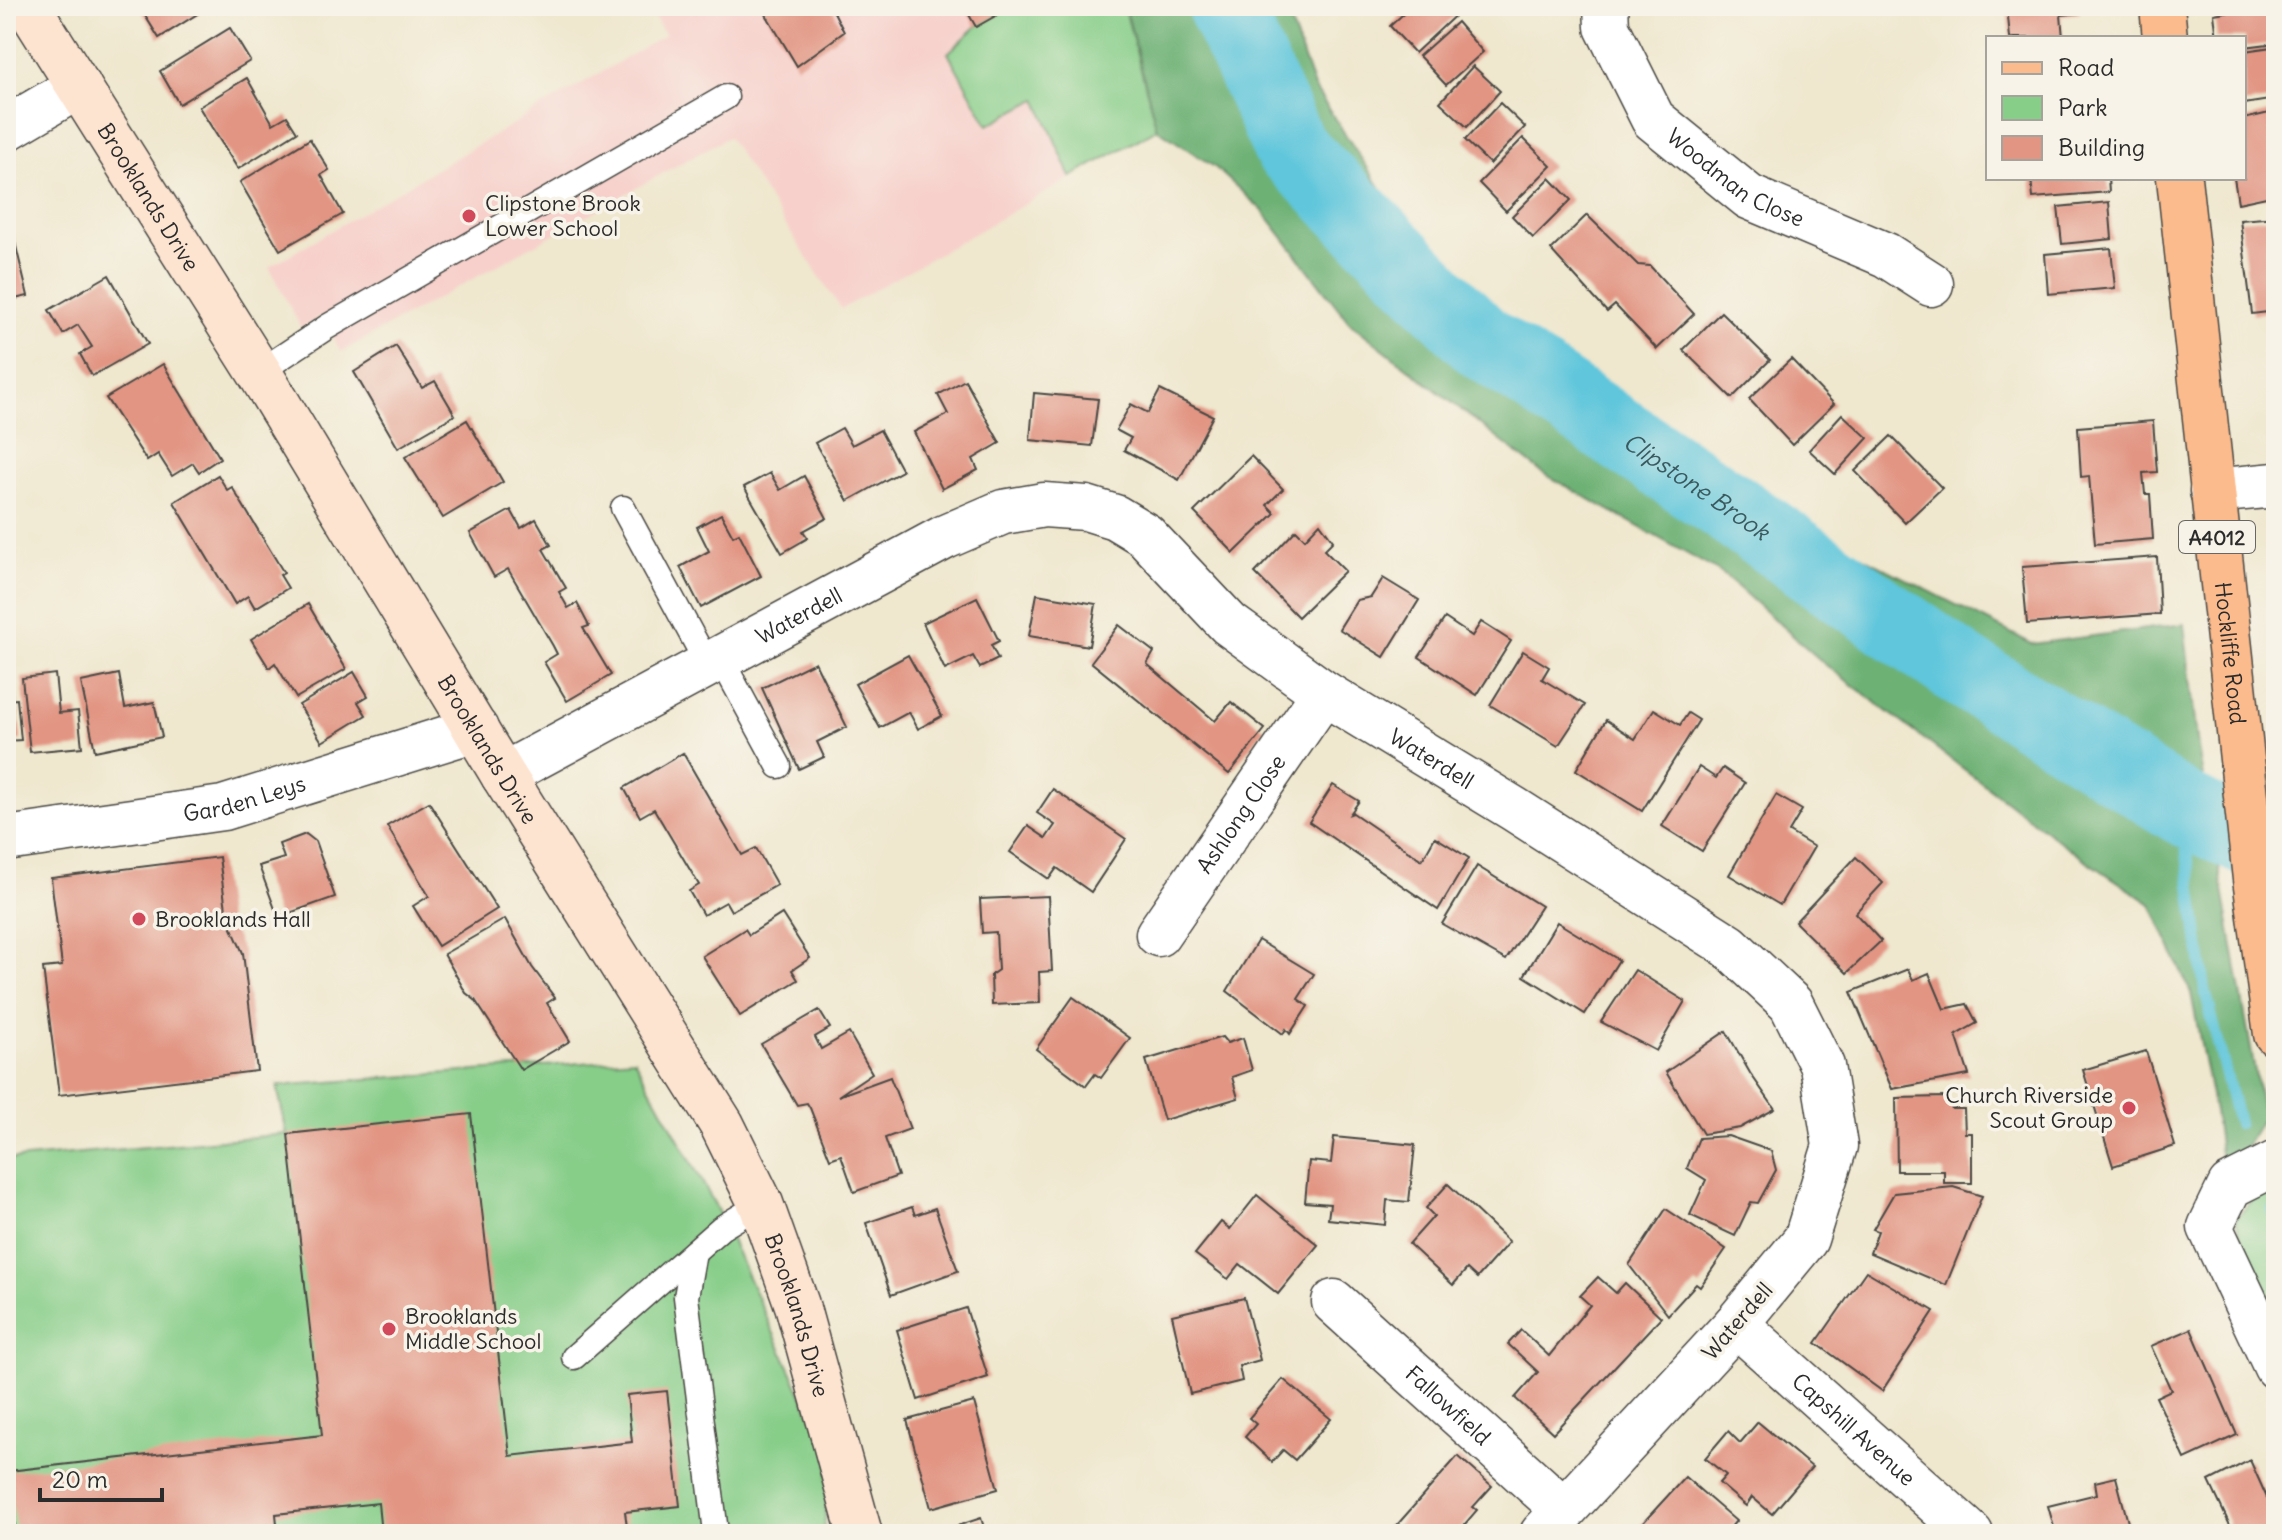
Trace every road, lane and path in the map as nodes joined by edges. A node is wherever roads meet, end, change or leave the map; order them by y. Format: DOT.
graph roads {
  1 [pos="28,6"];
  2 [pos="1606,6"];
  3 [pos="2162,6"];
  4 [pos="2165,36"];
  5 [pos="79,86"];
  6 [pos="726,97"];
  7 [pos="6,129"];
  8 [pos="2179,180"];
  9 [pos="1931,284"];
  10 [pos="259,372"];
  11 [pos="2276,485"];
  12 [pos="2212,491"];
  13 [pos="623,508"];
  14 [pos="714,662"];
  15 [pos="1324,693"];
  16 [pos="476,729"];
  17 [pos="779,766"];
  18 [pos="503,775"];
  19 [pos="6,839"];
  20 [pos="1158,934"];
  21 [pos="2276,1034"];
  22 [pos="2276,1163"];
  23 [pos="761,1204"];
  24 [pos="694,1252"];
  25 [pos="1334,1302"];
  26 [pos="1736,1324"];
  27 [pos="574,1357"];
  28 [pos="2276,1367"];
  29 [pos="1553,1522"];
  30 [pos="717,1533"];
  31 [pos="860,1534"];
  32 [pos="1971,1534"];
  1 -- 5 [label="street, Brooklands Drive"];
  2 -- 9 [label="street, Woodman Close"];
  3 -- 4 [label="main road"];
  5 -- 7 [label="street"];
  5 -- 10 [label="street, Brooklands Drive"];
  6 -- 10 [label="lane"];
  8 -- 12 [label="main road, Hockliffe Road / A4012"];
  10 -- 16 [label="street, Brooklands Drive"];
  11 -- 12 [label="street"];
  12 -- 21 [label="main road, Hockliffe Road / A4012"];
  13 -- 14 [label="lane"];
  14 -- 15 [label="street, Waterdell"];
  14 -- 17 [label="lane"];
  14 -- 18 [label="street, Waterdell"];
  15 -- 20 [label="street, Ashlong Close"];
  15 -- 26 [label="street, Waterdell"];
  16 -- 18 [label="street, Brooklands Drive"];
  16 -- 19 [label="street, Garden Leys"];
  18 -- 23 [label="street, Brooklands Drive"];
  22 -- 28 [label="street"];
  23 -- 24 [label="lane"];
  23 -- 31 [label="street, Brooklands Drive"];
  24 -- 27 [label="lane"];
  24 -- 30 [label="lane"];
  25 -- 29 [label="street, Fallowfield"];
  26 -- 29 [label="street, Waterdell"];
  26 -- 32 [label="street, Capshill Avenue"];
}
